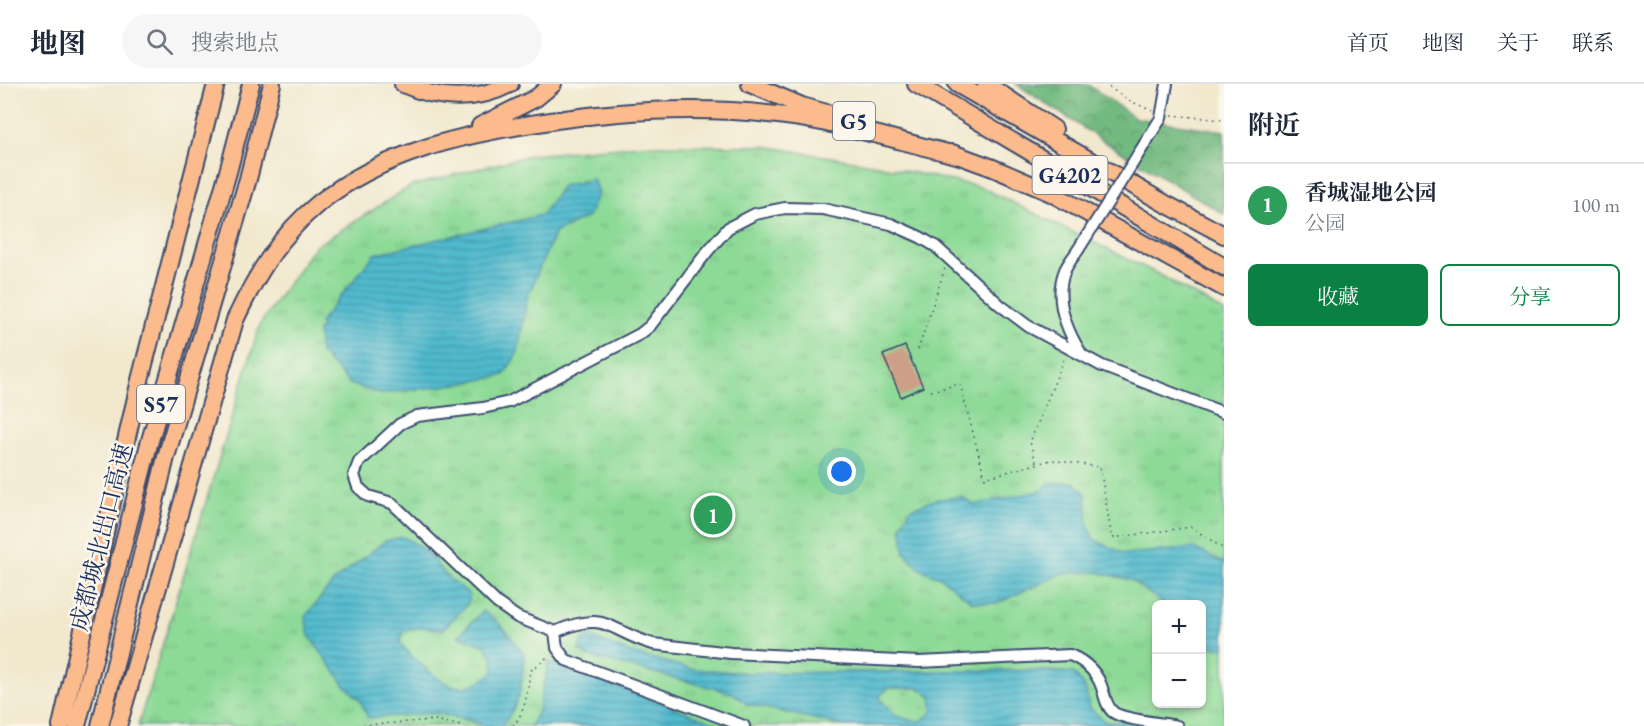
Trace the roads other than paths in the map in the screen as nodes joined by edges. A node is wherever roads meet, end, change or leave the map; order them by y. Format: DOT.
graph roads {
  1 [pos="215,84"];
  2 [pos="251,84"];
  3 [pos="272,84"];
  4 [pos="404,84"];
  5 [pos="510,84"];
  6 [pos="553,84"];
  7 [pos="750,84"];
  8 [pos="916,84"];
  9 [pos="957,84"];
  10 [pos="986,84"];
  11 [pos="1167,84"];
  12 [pos="435,144"];
  13 [pos="960,156"];
  14 [pos="1164,203"];
  15 [pos="1224,235"];
  16 [pos="1224,267"];
  17 [pos="1224,288"];
  18 [pos="1082,355"];
  19 [pos="1224,413"];
  20 [pos="555,632"];
  21 [pos="61,726"];
  22 [pos="77,726"];
  23 [pos="100,726"];
  24 [pos="118,726"];
  25 [pos="744,726"];
  26 [pos="1177,726"];
  1 -- 21 [label="highway"];
  2 -- 22 [label="highway, 成都城北出口高速 / S57"];
  3 -- 23 [label="highway, 成都城北出口高速 / S57"];
  4 -- 5 [label="highway"];
  6 -- 12 [label="highway"];
  7 -- 13 [label="highway, G5"];
  8 -- 16 [label="highway, G4202"];
  9 -- 14 [label="highway, G4202"];
  10 -- 14 [label="highway"];
  11 -- 18 [label="street, bridge"];
  12 -- 13 [label="highway"];
  12 -- 24 [label="highway"];
  13 -- 17 [label="highway, G5"];
  14 -- 15 [label="highway"];
  18 -- 19 [label="street"];
  18 -- 20 [label="street"];
  20 -- 25 [label="street"];
  20 -- 26 [label="street"];
}
